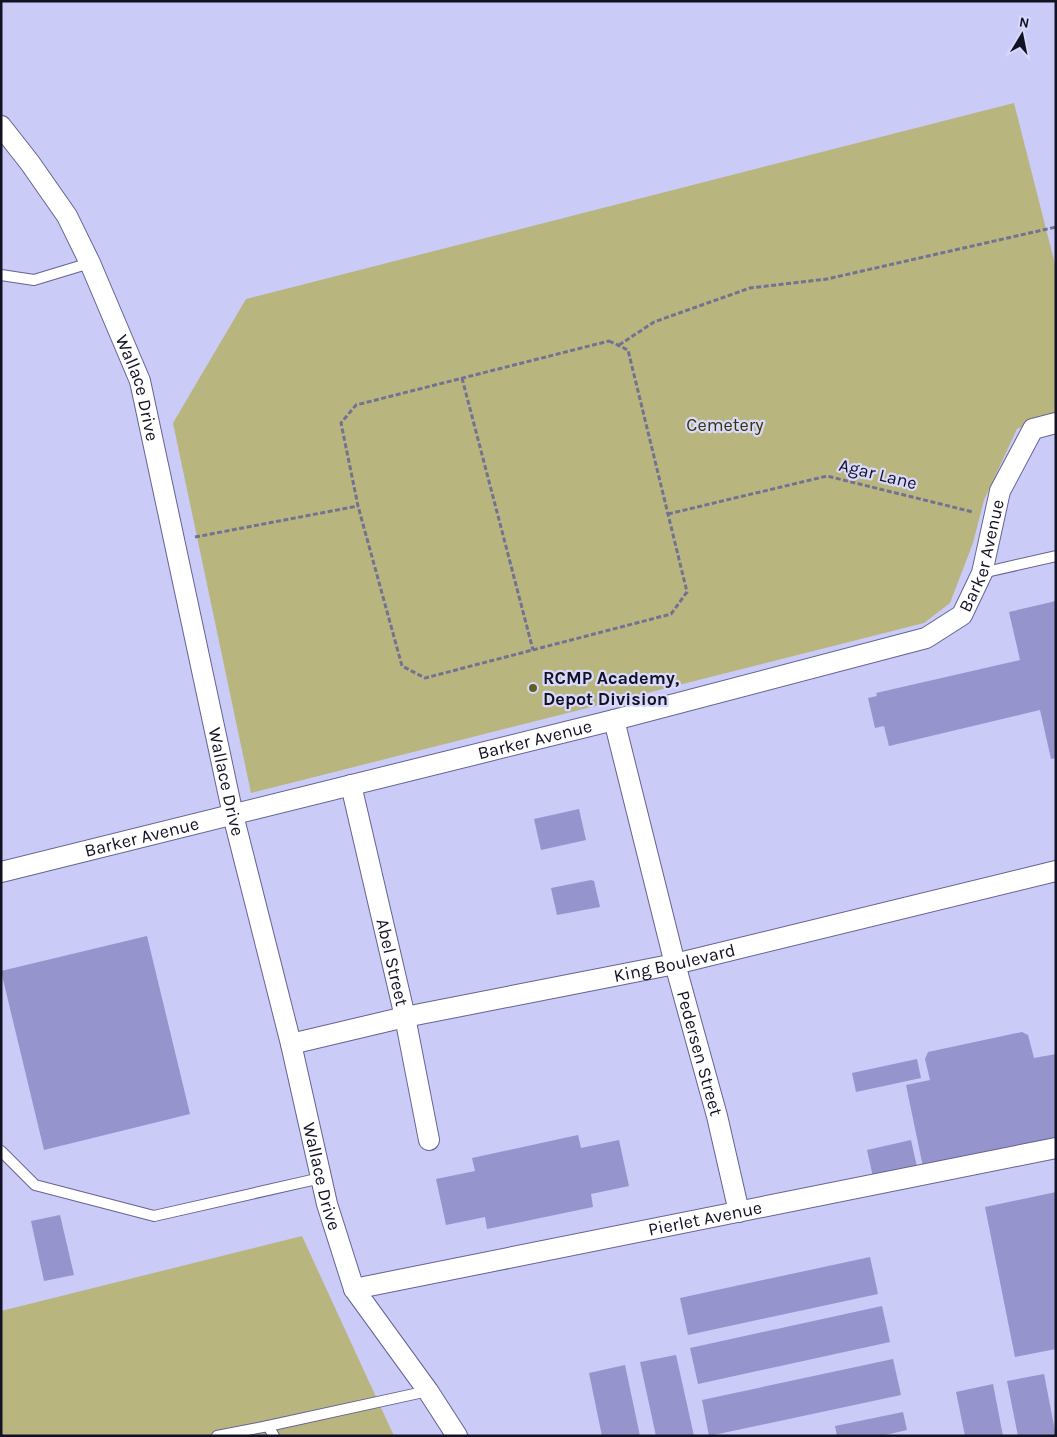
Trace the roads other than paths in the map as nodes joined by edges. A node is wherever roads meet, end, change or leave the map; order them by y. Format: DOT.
graph roads {
  1 [pos="1,126"];
  2 [pos="90,263"];
  3 [pos="1,275"];
  4 [pos="1056,423"];
  5 [pos="1056,556"];
  6 [pos="982,573"];
  7 [pos="614,720"];
  8 [pos="351,785"];
  9 [pos="233,815"];
  10 [pos="1056,871"];
  11 [pos="1,872"];
  12 [pos="675,964"];
  13 [pos="405,1018"];
  14 [pos="291,1044"];
  15 [pos="428,1140"];
  16 [pos="1056,1148"];
  17 [pos="1,1151"];
  18 [pos="321,1178"];
  19 [pos="739,1212"];
  20 [pos="354,1289"];
  21 [pos="428,1390"];
  22 [pos="268,1426"];
  23 [pos="217,1436"];
  24 [pos="274,1436"];
  25 [pos="457,1436"];
  1 -- 2 [label="street, Wallace Drive"];
  2 -- 3 [label="lane"];
  2 -- 9 [label="street, Wallace Drive"];
  4 -- 6 [label="street, Barker Avenue"];
  5 -- 6 [label="lane"];
  6 -- 7 [label="street, Barker Avenue"];
  7 -- 8 [label="street, Barker Avenue"];
  7 -- 12 [label="street, Pedersen Street"];
  8 -- 9 [label="street, Barker Avenue"];
  8 -- 13 [label="street, Abel Street"];
  9 -- 11 [label="street, Barker Avenue"];
  9 -- 14 [label="street, Wallace Drive"];
  10 -- 12 [label="street, King Boulevard"];
  12 -- 13 [label="street, King Boulevard"];
  12 -- 19 [label="street, Pedersen Street"];
  13 -- 14 [label="street, King Boulevard"];
  13 -- 15 [label="street, Abel Street"];
  14 -- 18 [label="street, Wallace Drive"];
  16 -- 19 [label="street, Pierlet Avenue"];
  17 -- 18 [label="lane"];
  18 -- 20 [label="street, Wallace Drive"];
  19 -- 20 [label="street, Pierlet Avenue"];
  20 -- 21 [label="street, Wallace Drive"];
  21 -- 22 [label="lane"];
  21 -- 25 [label="street, Wallace Drive"];
  22 -- 23 [label="lane"];
  22 -- 24 [label="lane"];
}
